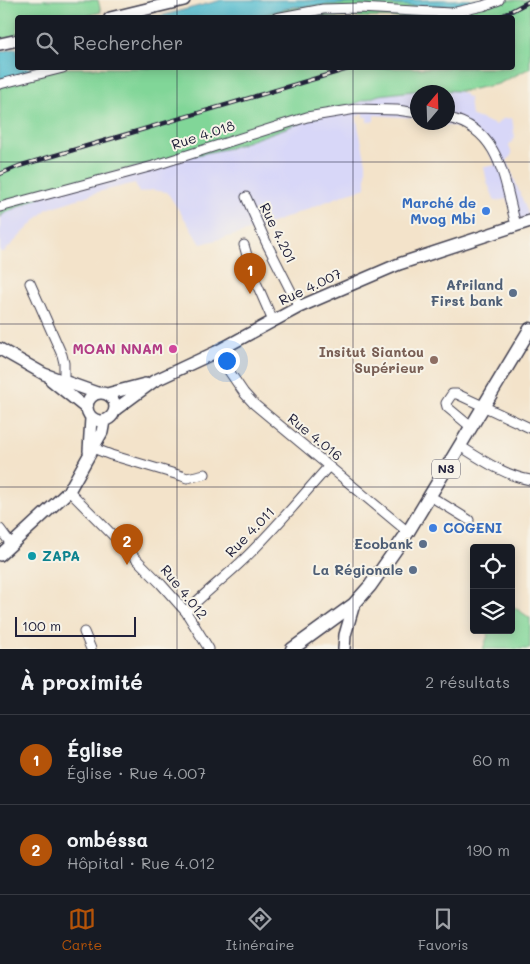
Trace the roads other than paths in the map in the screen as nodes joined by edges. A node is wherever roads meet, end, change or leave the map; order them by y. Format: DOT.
graph roads {
  1 [pos="184,0"];
  2 [pos="499,0"];
  3 [pos="324,11"];
  4 [pos="122,15"];
  5 [pos="297,15"];
  6 [pos="15,41"];
  7 [pos="0,44"];
  8 [pos="54,70"];
  9 [pos="0,84"];
  10 [pos="410,112"];
  11 [pos="455,119"];
  12 [pos="246,197"];
  13 [pos="0,208"];
  14 [pos="530,221"];
  15 [pos="516,225"];
  16 [pos="244,245"];
  17 [pos="30,284"];
  18 [pos="299,307"];
  19 [pos="273,321"];
  20 [pos="530,329"];
  21 [pos="0,349"];
  22 [pos="216,352"];
  23 [pos="44,374"];
  24 [pos="154,381"];
  25 [pos="64,382"];
  26 [pos="102,393"];
  27 [pos="483,406"];
  28 [pos="116,408"];
  29 [pos="89,414"];
  30 [pos="104,421"];
  31 [pos="471,427"];
  32 [pos="530,428"];
  33 [pos="460,446"];
  34 [pos="91,451"];
  35 [pos="329,466"];
  36 [pos="205,474"];
  37 [pos="530,480"];
  38 [pos="69,491"];
  39 [pos="430,496"];
  40 [pos="469,520"];
  41 [pos="0,530"];
  42 [pos="408,532"];
  43 [pos="12,544"];
  44 [pos="0,554"];
  45 [pos="354,604"];
  46 [pos="186,612"];
  47 [pos="84,632"];
  48 [pos="91,649"];
  49 [pos="209,649"];
  50 [pos="292,649"];
  51 [pos="344,649"];
  1 -- 4 [label="main road"];
  2 -- 3 [label="street"];
  3 -- 5 [label="street"];
  6 -- 7 [label="main road"];
  8 -- 9 [label="street"];
  10 -- 13 [label="street, Rue 4.018"];
  11 -- 15 [label="street"];
  12 -- 18 [label="street, Rue 4.201"];
  14 -- 15 [label="main road, Rue 4.007"];
  15 -- 18 [label="main road, Rue 4.007"];
  16 -- 19 [label="street"];
  17 -- 25 [label="street"];
  18 -- 19 [label="main road, Rue 4.007"];
  19 -- 22 [label="main road, Rue 4.007"];
  20 -- 27 [label="highway, N3"];
  21 -- 23 [label="main road"];
  22 -- 24 [label="main road, Rue 4.007"];
  22 -- 35 [label="street, Rue 4.016"];
  23 -- 25 [label="main road"];
  23 -- 29 [label="main road"];
  24 -- 26 [label="main road"];
  24 -- 28 [label="main road, Rue 4.007"];
  25 -- 26 [label="main road"];
  26 -- 28 [label="main road"];
  26 -- 29 [label="main road"];
  27 -- 31 [label="highway, N3"];
  27 -- 31 [label="street"];
  27 -- 32 [label="street"];
  28 -- 30 [label="main road"];
  29 -- 30 [label="main road"];
  29 -- 34 [label="main road"];
  30 -- 34 [label="main road"];
  31 -- 33 [label="highway, N3"];
  33 -- 37 [label="street"];
  33 -- 39 [label="highway, N3"];
  34 -- 36 [label="street"];
  34 -- 38 [label="main road"];
  35 -- 42 [label="street, Rue 4.016"];
  35 -- 46 [label="street, Rue 4.011"];
  38 -- 43 [label="main road"];
  38 -- 46 [label="street, Rue 4.012"];
  39 -- 40 [label="street"];
  39 -- 42 [label="highway, N3"];
  41 -- 43 [label="street"];
  42 -- 45 [label="highway, N3"];
  43 -- 44 [label="main road"];
  45 -- 50 [label="highway, N3"];
  45 -- 51 [label="main road"];
  46 -- 49 [label="street, Rue 4.012"];
  47 -- 48 [label="street"];
}
